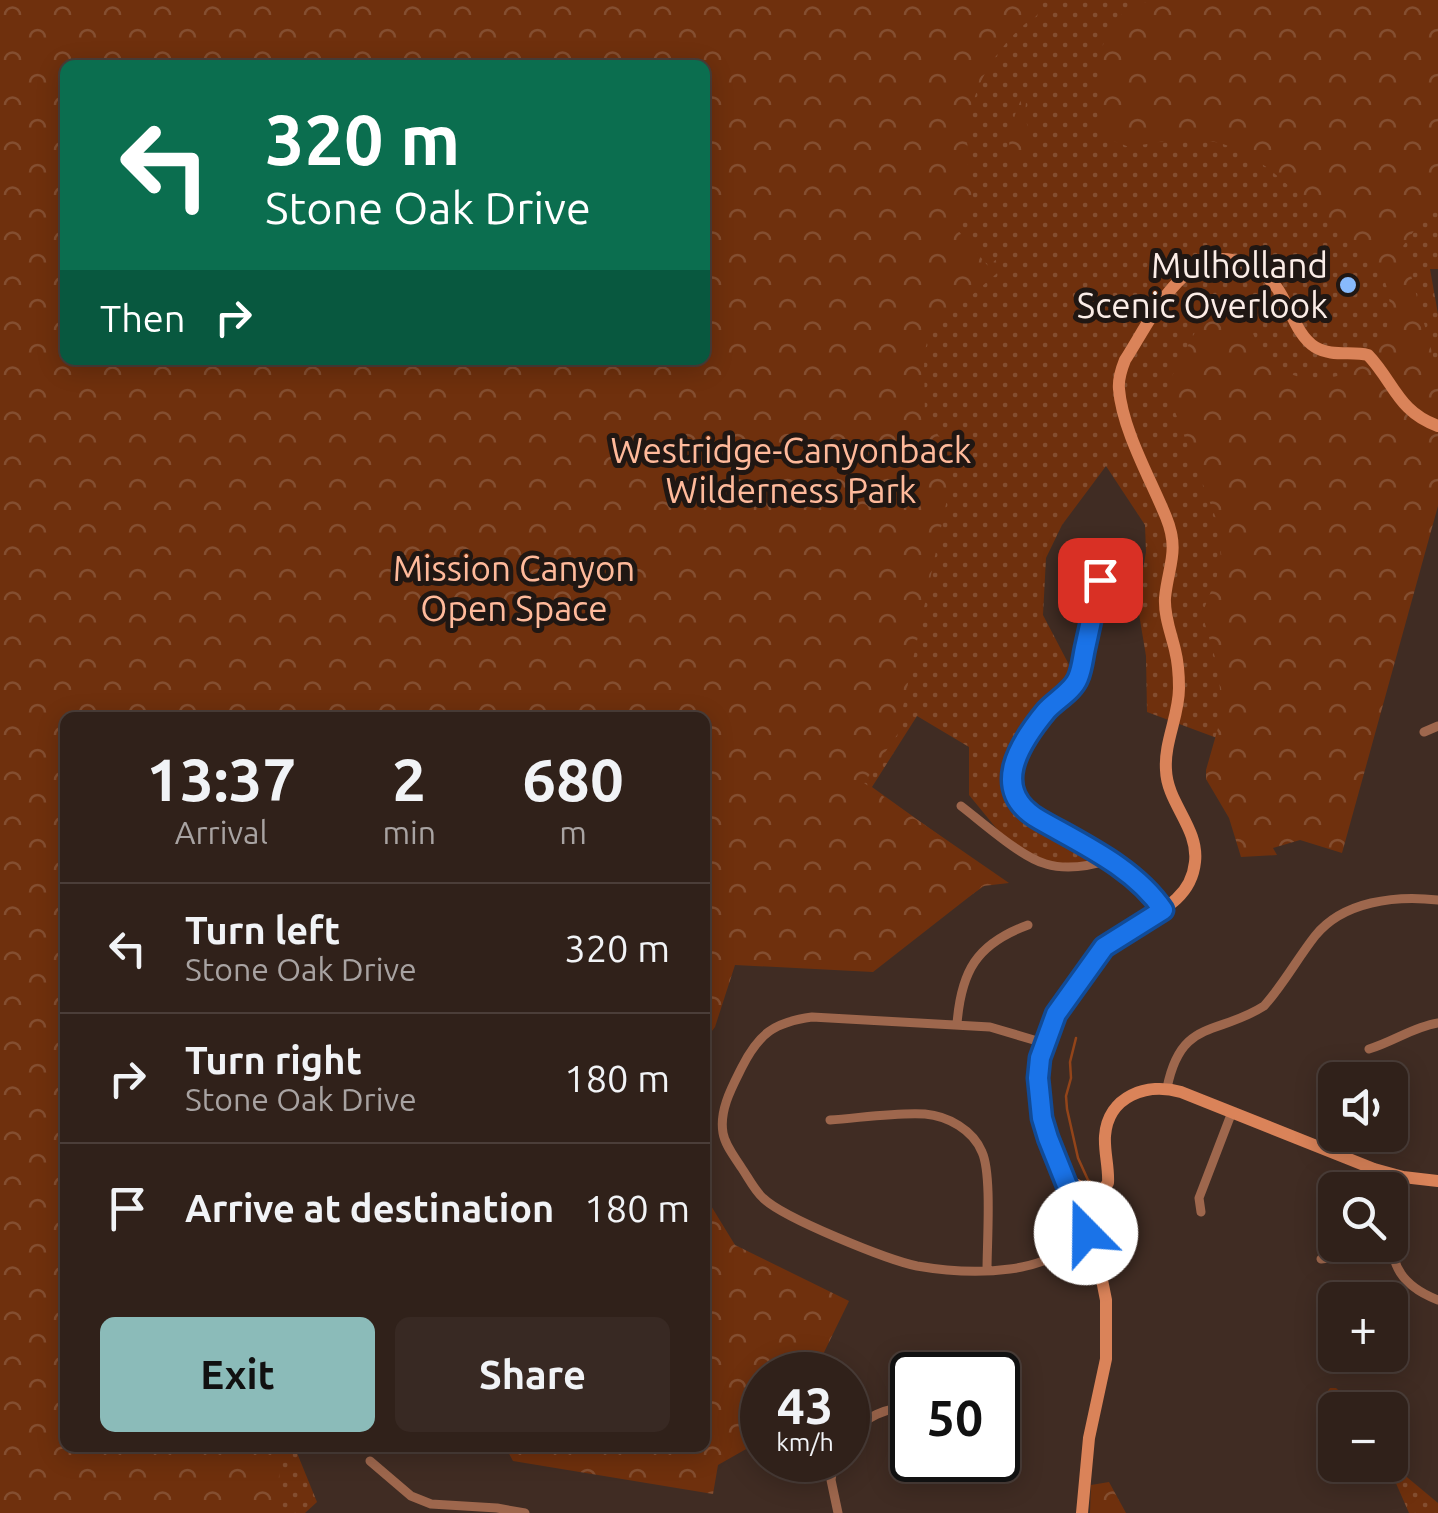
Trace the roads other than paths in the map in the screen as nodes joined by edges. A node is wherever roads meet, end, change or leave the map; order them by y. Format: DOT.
graph roads {
  1 [pos="1438,426"];
  2 [pos="1106,546"];
  3 [pos="1438,726"];
  4 [pos="1424,732"];
  5 [pos="961,806"];
  6 [pos="1109,860"];
  7 [pos="1438,900"];
  8 [pos="1163,910"];
  9 [pos="1028,926"];
  10 [pos="1438,1023"];
  11 [pos="957,1024"];
  12 [pos="1044,1042"];
  13 [pos="1369,1050"];
  14 [pos="1167,1088"];
  15 [pos="1232,1112"];
  16 [pos="830,1120"];
  17 [pos="1385,1172"];
  18 [pos="1408,1178"];
  19 [pos="1064,1179"];
  20 [pos="1438,1181"];
  21 [pos="1098,1195"];
  22 [pos="1074,1204"];
  23 [pos="1201,1212"];
  24 [pos="1088,1238"];
  25 [pos="1397,1262"];
  26 [pos="987,1270"];
  27 [pos="1438,1300"];
  28 [pos="370,1461"];
  29 [pos="832,1482"];
  30 [pos="526,1513"];
  31 [pos="838,1513"];
  32 [pos="1082,1513"];
  1 -- 8 [label="main road"];
  2 -- 6 [label="street"];
  3 -- 4 [label="street"];
  5 -- 6 [label="street"];
  6 -- 8 [label="street"];
  7 -- 14 [label="street"];
  8 -- 12 [label="main road"];
  9 -- 11 [label="street"];
  10 -- 13 [label="street"];
  11 -- 12 [label="street"];
  11 -- 26 [label="street"];
  12 -- 19 [label="main road"];
  14 -- 15 [label="main road"];
  14 -- 21 [label="main road"];
  15 -- 17 [label="main road"];
  15 -- 23 [label="street"];
  16 -- 26 [label="street"];
  18 -- 20 [label="main road"];
  19 -- 21 [label="main road"];
  19 -- 22 [label="main road"];
  21 -- 22 [label="main road"];
  21 -- 24 [label="main road"];
  22 -- 24 [label="main road"];
  24 -- 26 [label="street"];
  24 -- 32 [label="main road"];
  25 -- 27 [label="street"];
  28 -- 30 [label="street"];
  29 -- 31 [label="street"];
}
